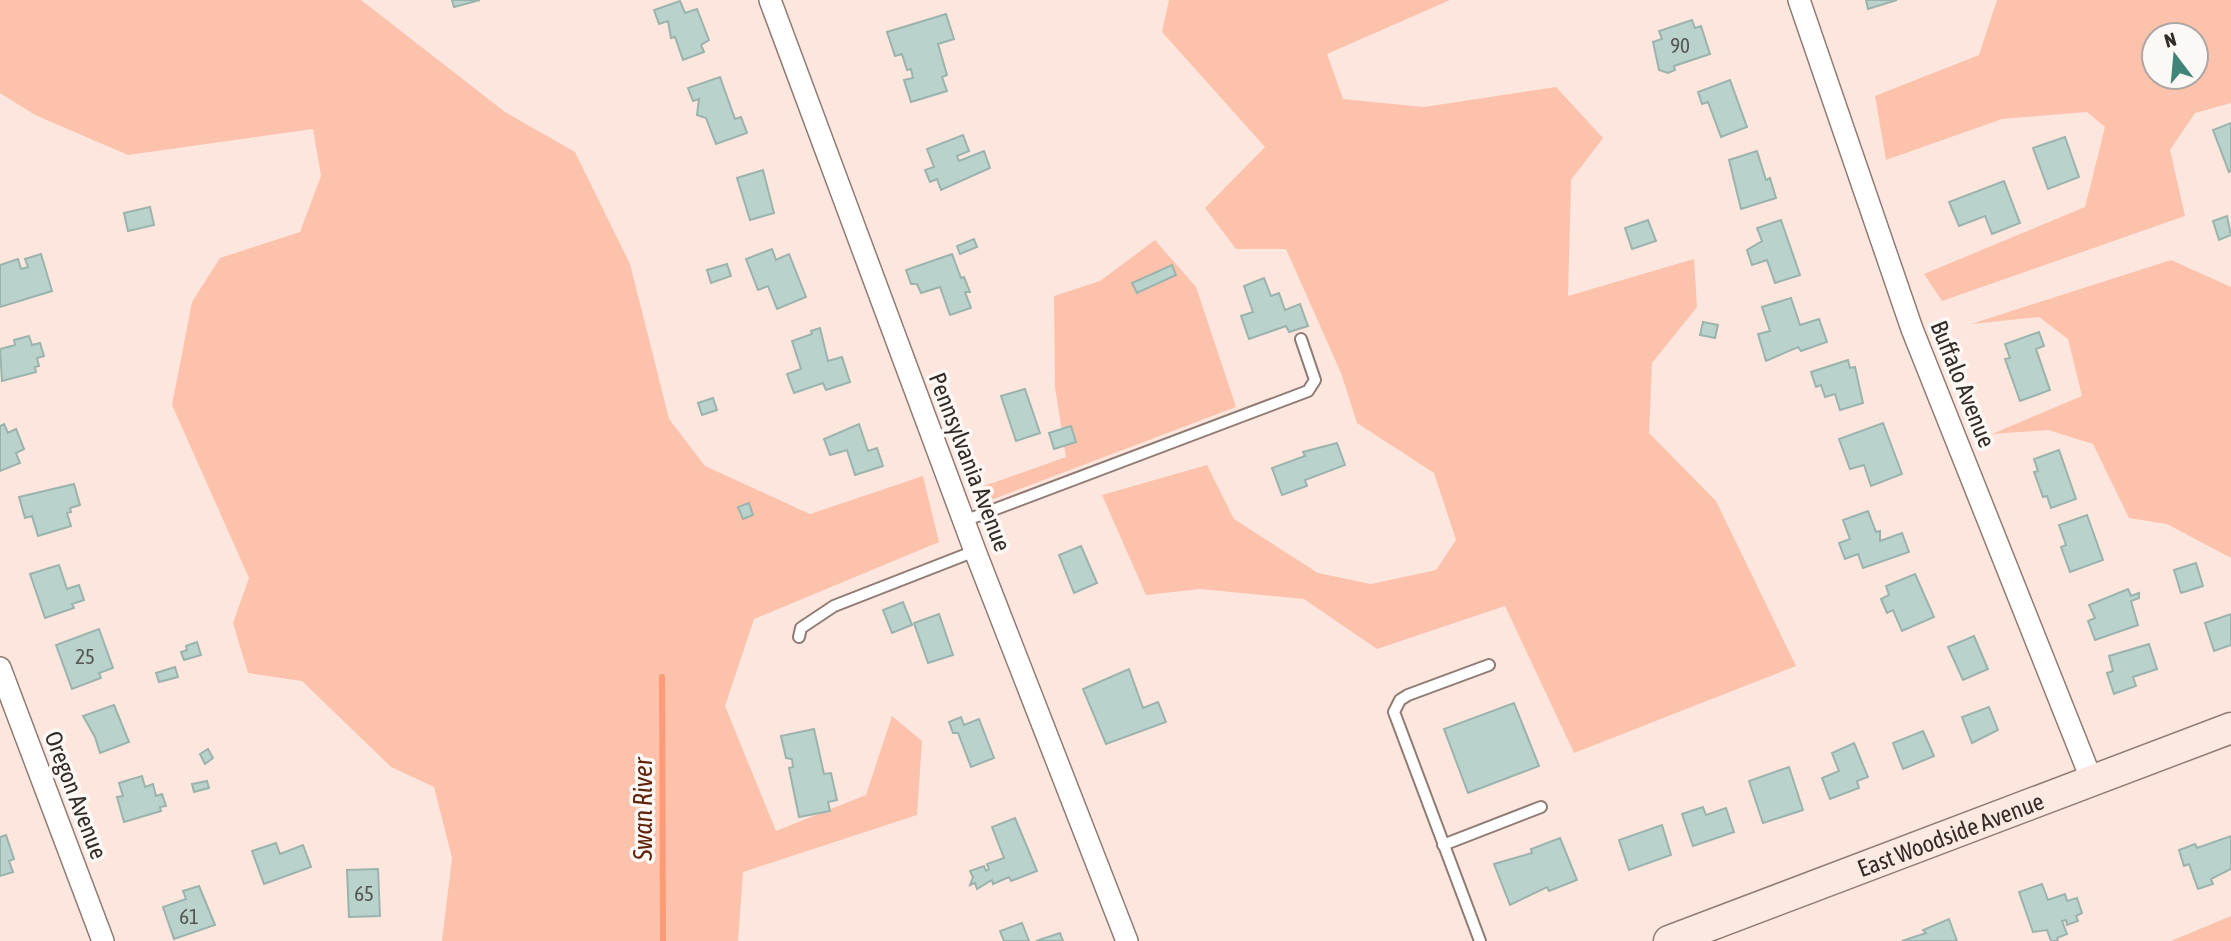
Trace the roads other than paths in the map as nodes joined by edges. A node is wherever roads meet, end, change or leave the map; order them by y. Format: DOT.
graph roads {
  1 [pos="769,0"];
  2 [pos="1799,0"];
  3 [pos="1301,339"];
  4 [pos="964,521"];
  5 [pos="975,551"];
  6 [pos="799,638"];
  7 [pos="1489,665"];
  8 [pos="0,668"];
  9 [pos="2231,728"];
  10 [pos="2092,781"];
  11 [pos="1541,807"];
  12 [pos="1443,845"];
  13 [pos="103,941"];
  14 [pos="1127,941"];
  15 [pos="1480,941"];
  16 [pos="1669,941"];
  1 -- 4 [label="street, Pennsylvania Avenue"];
  2 -- 10 [label="street, Buffalo Avenue"];
  3 -- 4 [label="lane"];
  4 -- 5 [label="street, Pennsylvania Avenue"];
  5 -- 6 [label="lane"];
  5 -- 14 [label="street, Pennsylvania Avenue"];
  7 -- 12 [label="lane"];
  8 -- 13 [label="street, Oregon Avenue"];
  9 -- 10 [label="main road, East Woodside Avenue"];
  10 -- 16 [label="main road, East Woodside Avenue"];
  11 -- 12 [label="lane"];
  12 -- 15 [label="lane"];
}
